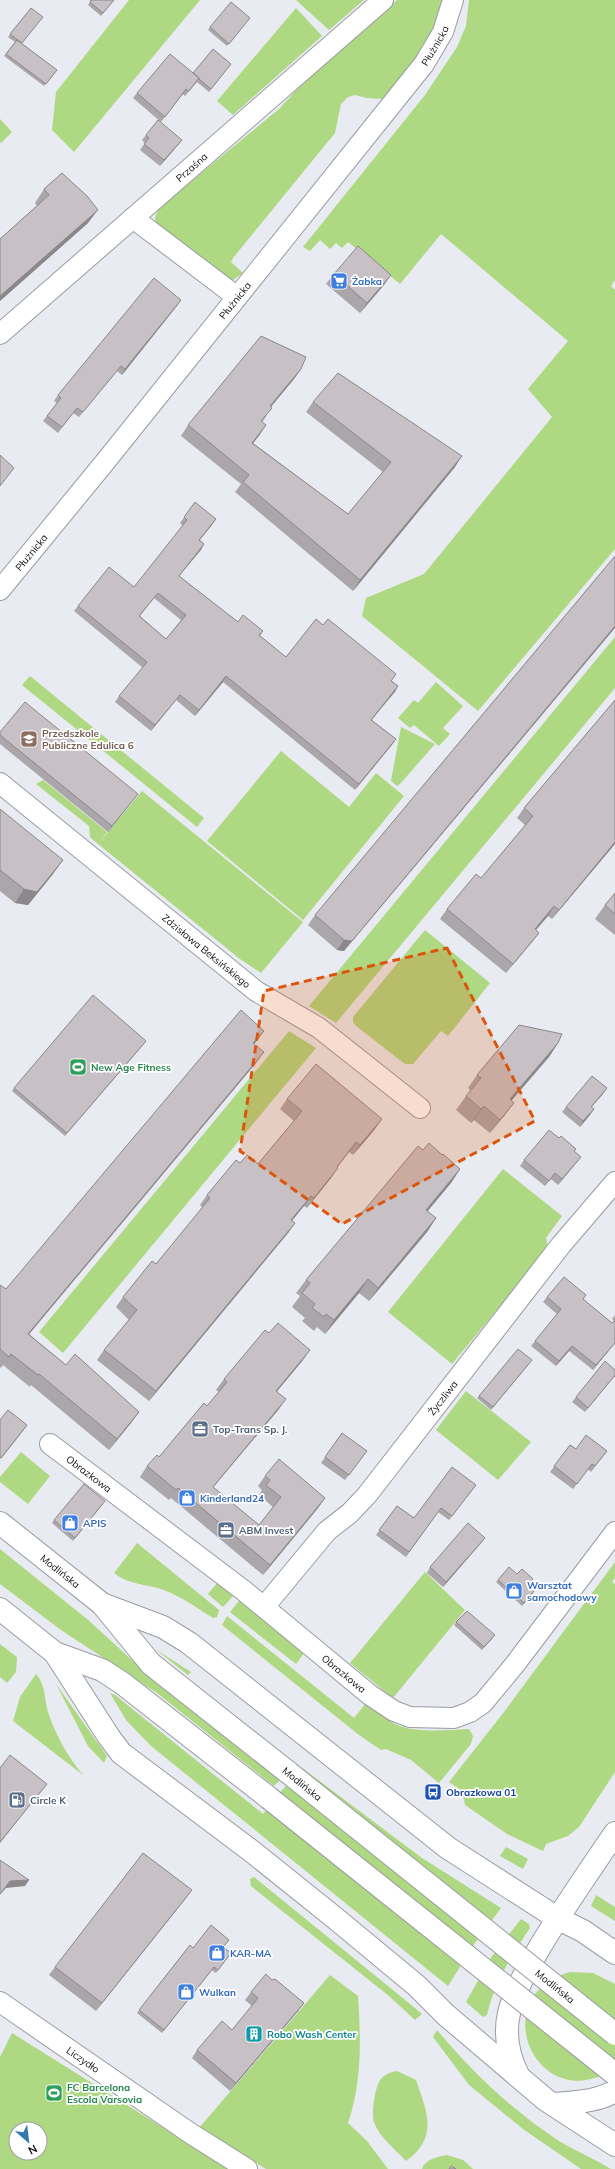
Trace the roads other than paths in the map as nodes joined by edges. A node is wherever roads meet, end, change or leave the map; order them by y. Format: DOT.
graph roads {
  1 [pos="383,0"];
  2 [pos="453,0"];
  3 [pos="133,218"];
  4 [pos="237,297"];
  5 [pos="0,334"];
  6 [pos="0,590"];
  7 [pos="0,783"];
  8 [pos="420,1108"];
  9 [pos="615,1182"];
  10 [pos="50,1444"];
  11 [pos="0,1523"];
  12 [pos="615,1532"];
  13 [pos="102,1604"];
  14 [pos="264,1607"];
  15 [pos="0,1609"];
  16 [pos="55,1653"];
  17 [pos="615,1833"];
  18 [pos="557,1918"];
  19 [pos="615,1953"];
  20 [pos="0,2002"];
  21 [pos="615,2034"];
  22 [pos="615,2074"];
  23 [pos="518,2076"];
  24 [pos="615,2091"];
  25 [pos="554,2104"];
  26 [pos="615,2145"];
  27 [pos="247,2169"];
  1 -- 3 [label="street, Przaśna"];
  2 -- 4 [label="street, Płużnicka"];
  3 -- 4 [label="street"];
  3 -- 5 [label="street, Przaśna"];
  4 -- 6 [label="street, Płużnicka"];
  7 -- 8 [label="street, Zdzisława Beksińskiego"];
  9 -- 14 [label="street, Życzliwa"];
  10 -- 14 [label="street, Obrazkowa"];
  11 -- 13 [label="main road, Modlińska"];
  12 -- 14 [label="street, Obrazkowa"];
  13 -- 18 [label="main road"];
  13 -- 21 [label="main road, Modlińska, bridge"];
  15 -- 16 [label="main road"];
  16 -- 22 [label="main road, bridge"];
  16 -- 23 [label="main road"];
  17 -- 18 [label="main road"];
  18 -- 19 [label="main road"];
  18 -- 23 [label="main road"];
  20 -- 27 [label="street, Liczydło"];
  23 -- 25 [label="main road"];
  24 -- 25 [label="main road"];
  25 -- 26 [label="main road"];
}
